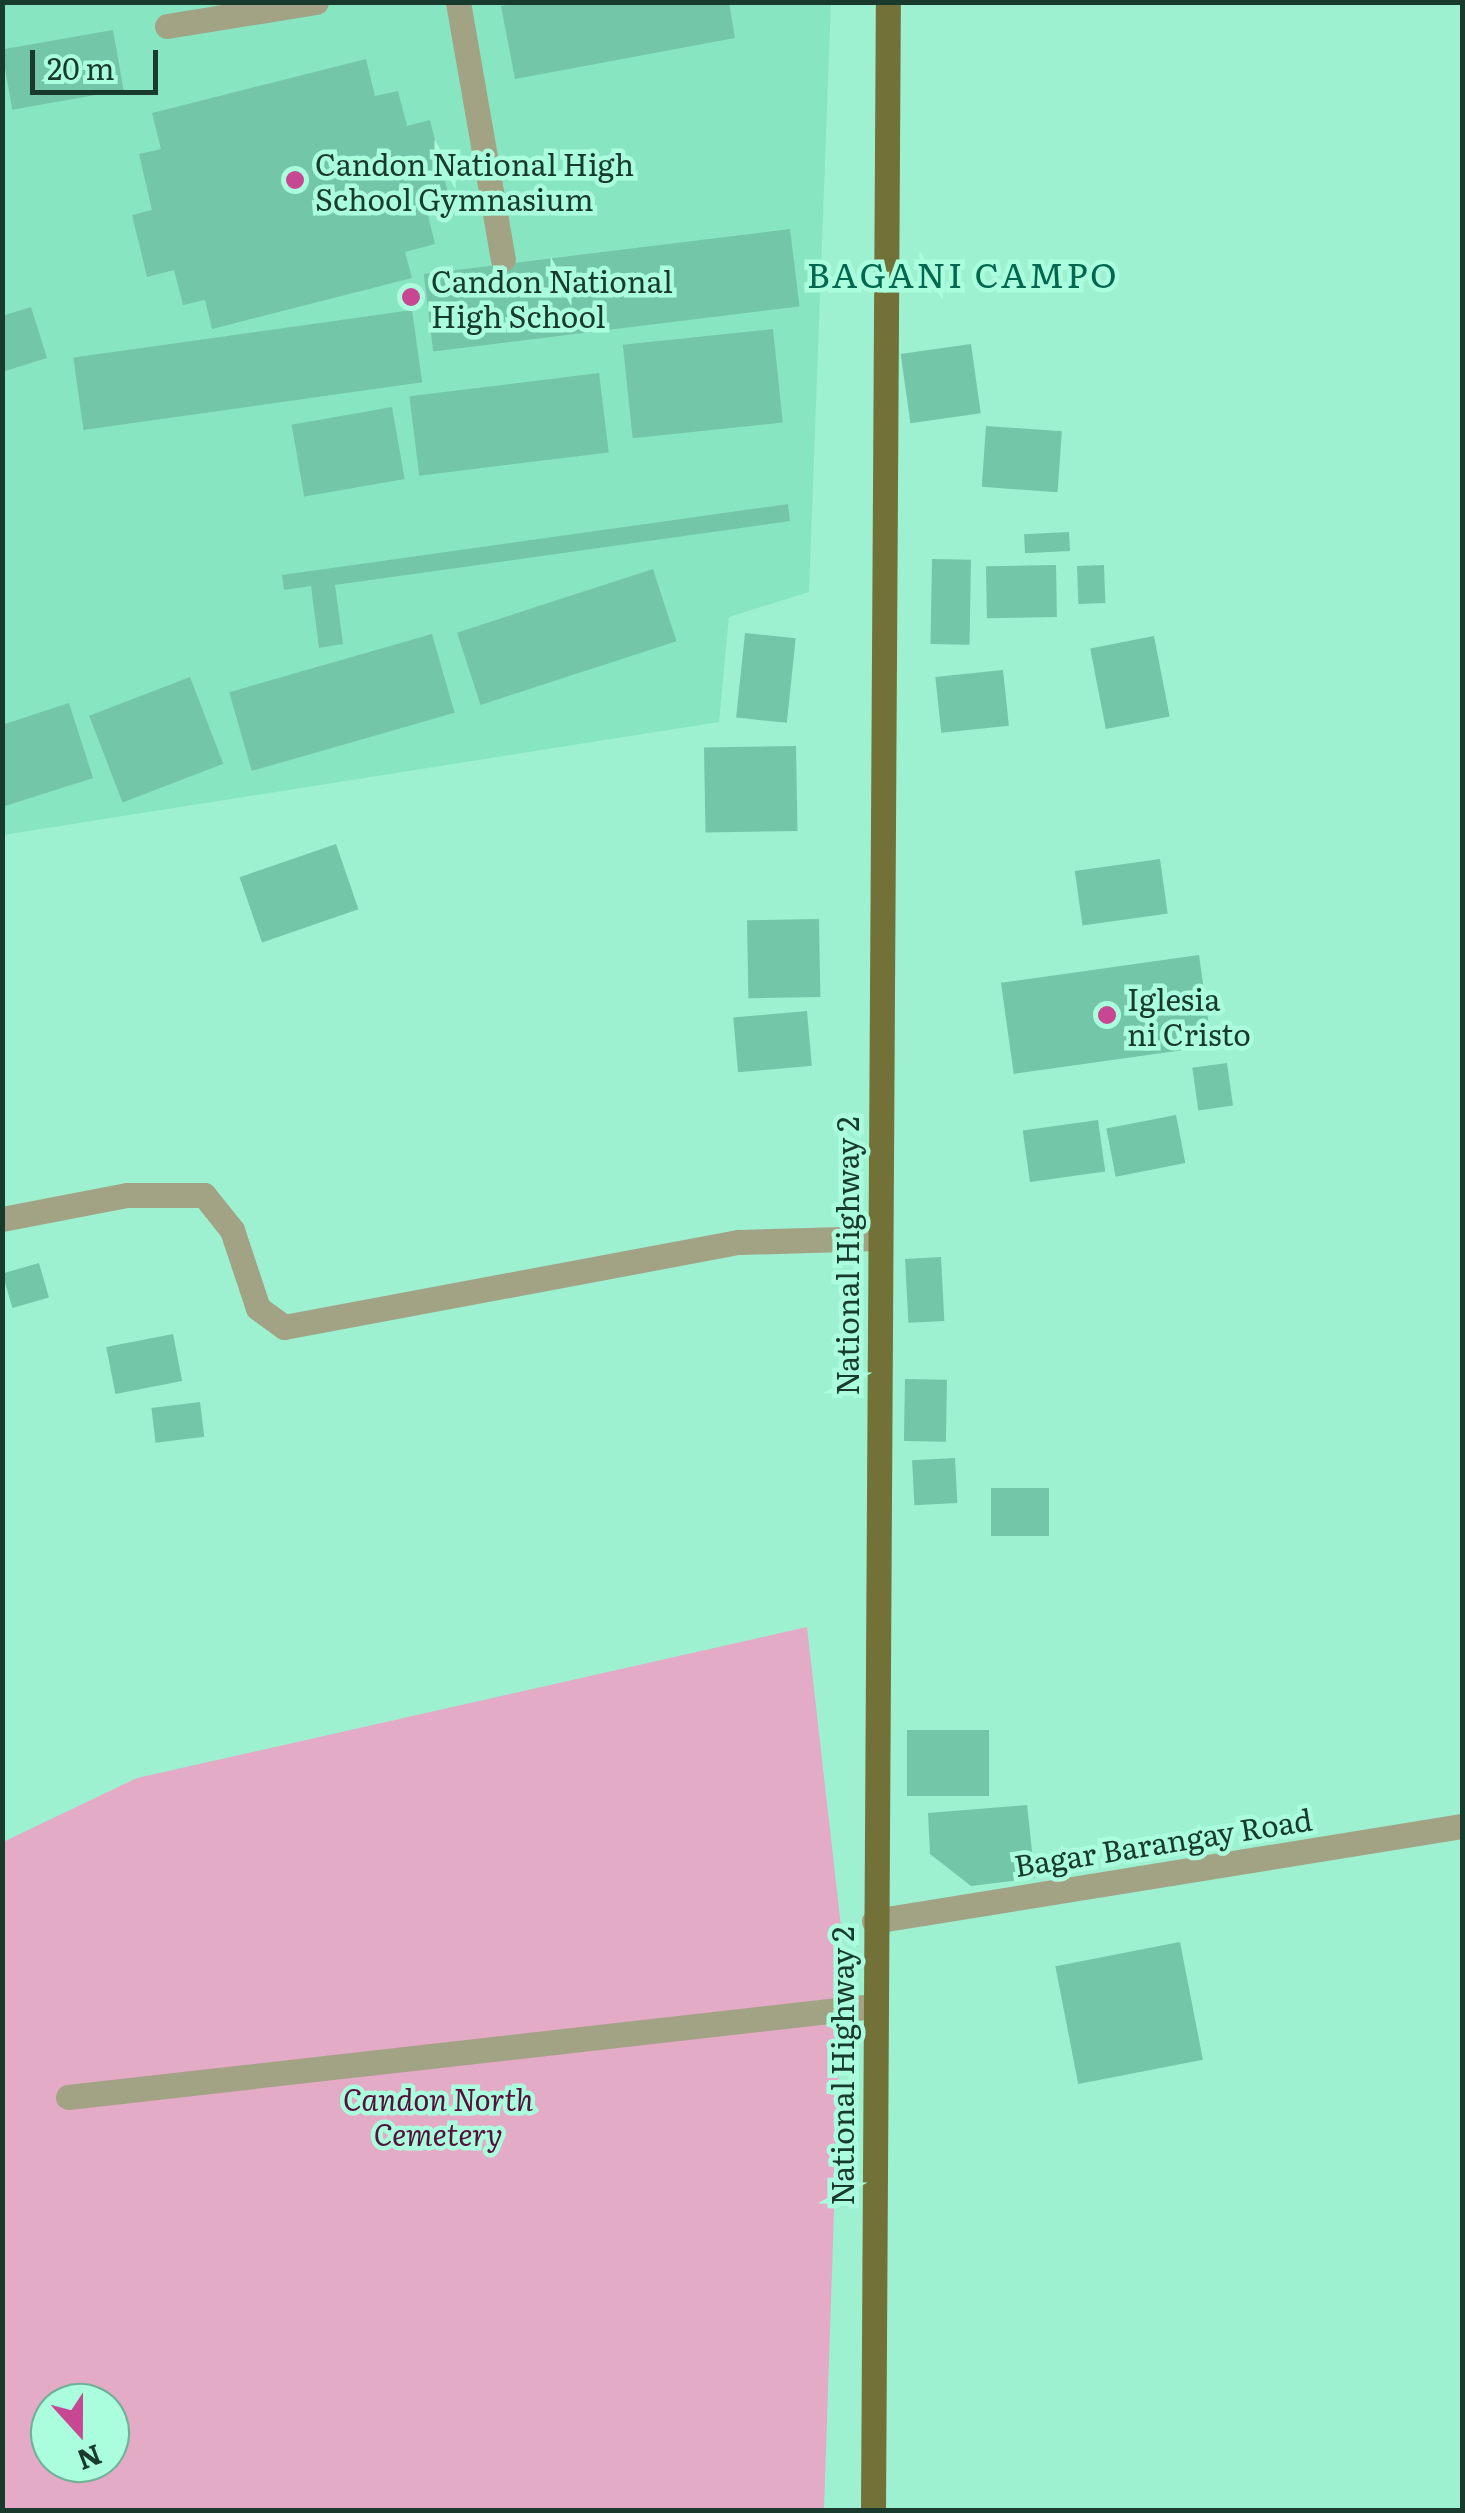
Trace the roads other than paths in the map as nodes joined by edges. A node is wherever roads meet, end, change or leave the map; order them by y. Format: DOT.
graph roads {
  1 [pos="316,2"];
  2 [pos="458,2"];
  3 [pos="888,2"];
  4 [pos="167,26"];
  5 [pos="503,259"];
  6 [pos="2,1219"];
  7 [pos="878,1238"];
  8 [pos="1462,1826"];
  9 [pos="874,1920"];
  10 [pos="873,2006"];
  11 [pos="68,2098"];
  12 [pos="873,2510"];
  1 -- 4 [label="street"];
  2 -- 5 [label="street"];
  3 -- 7 [label="main road, National Highway 2"];
  6 -- 7 [label="street"];
  7 -- 9 [label="main road, National Highway 2"];
  8 -- 9 [label="street, Bagar Barangay Road"];
  9 -- 10 [label="main road, National Highway 2"];
  10 -- 11 [label="street"];
  10 -- 12 [label="main road, National Highway 2"];
}
